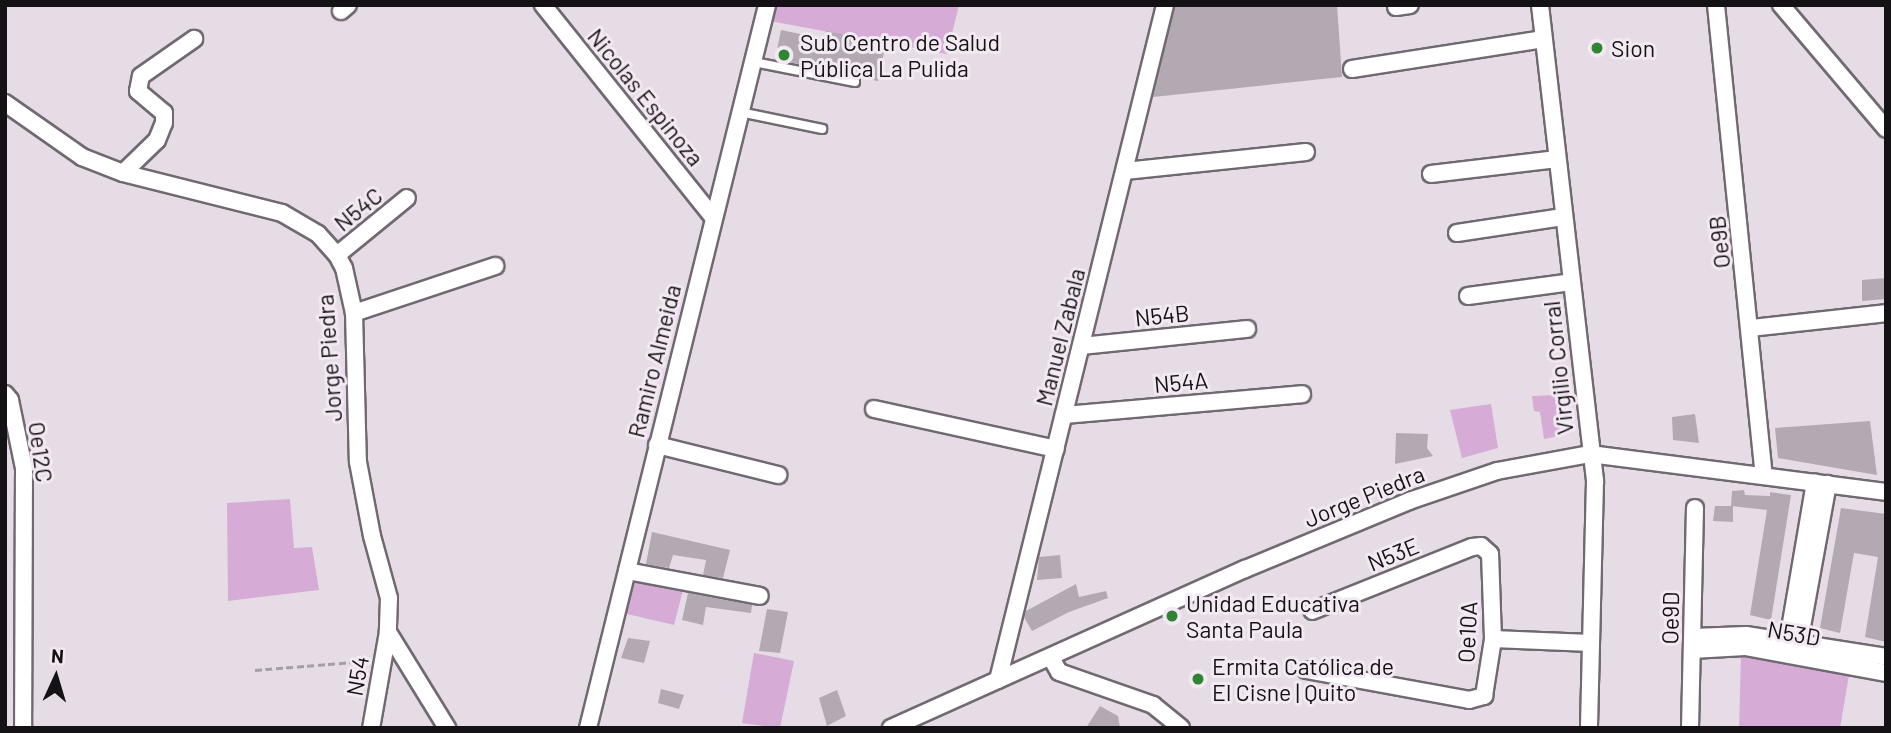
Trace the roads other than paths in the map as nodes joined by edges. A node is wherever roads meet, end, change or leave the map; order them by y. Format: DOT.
graph roads {
  1 [pos="543,5"];
  2 [pos="767,5"];
  3 [pos="1165,5"];
  4 [pos="1540,5"];
  5 [pos="1716,5"];
  6 [pos="1782,5"];
  7 [pos="194,39"];
  8 [pos="1545,39"];
  9 [pos="754,62"];
  10 [pos="1352,69"];
  11 [pos="855,82"];
  12 [pos="5,103"];
  13 [pos="740,112"];
  14 [pos="822,129"];
  15 [pos="1886,129"];
  16 [pos="1306,152"];
  17 [pos="1557,159"];
  18 [pos="1125,171"];
  19 [pos="123,173"];
  20 [pos="1431,174"];
  21 [pos="407,198"];
  22 [pos="713,217"];
  23 [pos="1563,217"];
  24 [pos="1457,233"];
  25 [pos="337,255"];
  26 [pos="495,266"];
  27 [pos="1571,282"];
  28 [pos="1468,296"];
  29 [pos="354,313"];
  30 [pos="1886,313"];
  31 [pos="1751,328"];
  32 [pos="1247,329"];
  33 [pos="1082,346"];
  34 [pos="5,394"];
  35 [pos="1302,394"];
  36 [pos="874,409"];
  37 [pos="1064,415"];
  38 [pos="657,445"];
  39 [pos="1056,449"];
  40 [pos="1590,454"];
  41 [pos="778,475"];
  42 [pos="1764,475"];
  43 [pos="1821,483"];
  44 [pos="1886,492"];
  45 [pos="1695,508"];
  46 [pos="1490,554"];
  47 [pos="627,571"];
  48 [pos="761,596"];
  49 [pos="1312,611"];
  50 [pos="388,632"];
  51 [pos="1493,639"];
  52 [pos="1591,643"];
  53 [pos="1693,643"];
  54 [pos="1792,649"];
  55 [pos="1886,657"];
  56 [pos="1051,658"];
  57 [pos="1306,670"];
  58 [pos="1886,673"];
  59 [pos="998,680"];
  60 [pos="23,728"];
  61 [pos="371,728"];
  62 [pos="447,728"];
  63 [pos="588,728"];
  64 [pos="891,728"];
  65 [pos="1181,728"];
  66 [pos="1588,728"];
  67 [pos="1690,728"];
  1 -- 22 [label="street, Nicolas Espinoza"];
  2 -- 9 [label="street, Ramiro Almeida"];
  3 -- 18 [label="street, Manuel Zabala"];
  4 -- 8 [label="street, Virgilio Corral"];
  5 -- 31 [label="street, Oe9B"];
  6 -- 15 [label="street"];
  7 -- 19 [label="street"];
  8 -- 10 [label="street"];
  8 -- 17 [label="street, Virgilio Corral"];
  9 -- 11 [label="lane"];
  9 -- 13 [label="street, Ramiro Almeida"];
  12 -- 19 [label="street, Jorge Piedra"];
  13 -- 14 [label="lane"];
  13 -- 22 [label="street, Ramiro Almeida"];
  16 -- 18 [label="street"];
  17 -- 20 [label="street"];
  17 -- 23 [label="street, Virgilio Corral"];
  18 -- 33 [label="street, Manuel Zabala"];
  19 -- 25 [label="street, Jorge Piedra"];
  21 -- 25 [label="street, N54C"];
  22 -- 38 [label="street, Ramiro Almeida"];
  23 -- 24 [label="street"];
  23 -- 27 [label="street, Virgilio Corral"];
  25 -- 29 [label="street, Jorge Piedra"];
  26 -- 29 [label="street"];
  27 -- 28 [label="street"];
  27 -- 40 [label="street, Virgilio Corral"];
  29 -- 50 [label="street, Jorge Piedra"];
  30 -- 31 [label="street"];
  31 -- 42 [label="street, Oe9B"];
  32 -- 33 [label="street, N54B"];
  33 -- 37 [label="street, Manuel Zabala"];
  34 -- 60 [label="street, Oe12C"];
  35 -- 37 [label="street, N54A"];
  36 -- 39 [label="street"];
  37 -- 39 [label="street, Manuel Zabala"];
  38 -- 41 [label="street"];
  38 -- 47 [label="street, Ramiro Almeida"];
  39 -- 59 [label="street, Manuel Zabala"];
  40 -- 42 [label="street, Jorge Piedra"];
  40 -- 52 [label="street, Virgilio Corral"];
  40 -- 56 [label="street, Jorge Piedra"];
  42 -- 43 [label="street, Jorge Piedra"];
  43 -- 44 [label="street, Jorge Piedra"];
  43 -- 54 [label="street"];
  45 -- 53 [label="street, Oe9D"];
  46 -- 49 [label="street, N53E"];
  46 -- 51 [label="street, Oe10A"];
  47 -- 48 [label="street"];
  47 -- 63 [label="street, Ramiro Almeida"];
  50 -- 61 [label="street, N54"];
  50 -- 62 [label="street"];
  51 -- 52 [label="street"];
  51 -- 57 [label="street, Oe10A"];
  52 -- 66 [label="street, Virgilio Corral"];
  53 -- 54 [label="street, N53D"];
  53 -- 67 [label="street, Oe9D"];
  54 -- 55 [label="street, N53D"];
  54 -- 58 [label="street, N53D"];
  56 -- 59 [label="street, Jorge Piedra"];
  56 -- 65 [label="street"];
  59 -- 64 [label="street, Jorge Piedra"];
}
